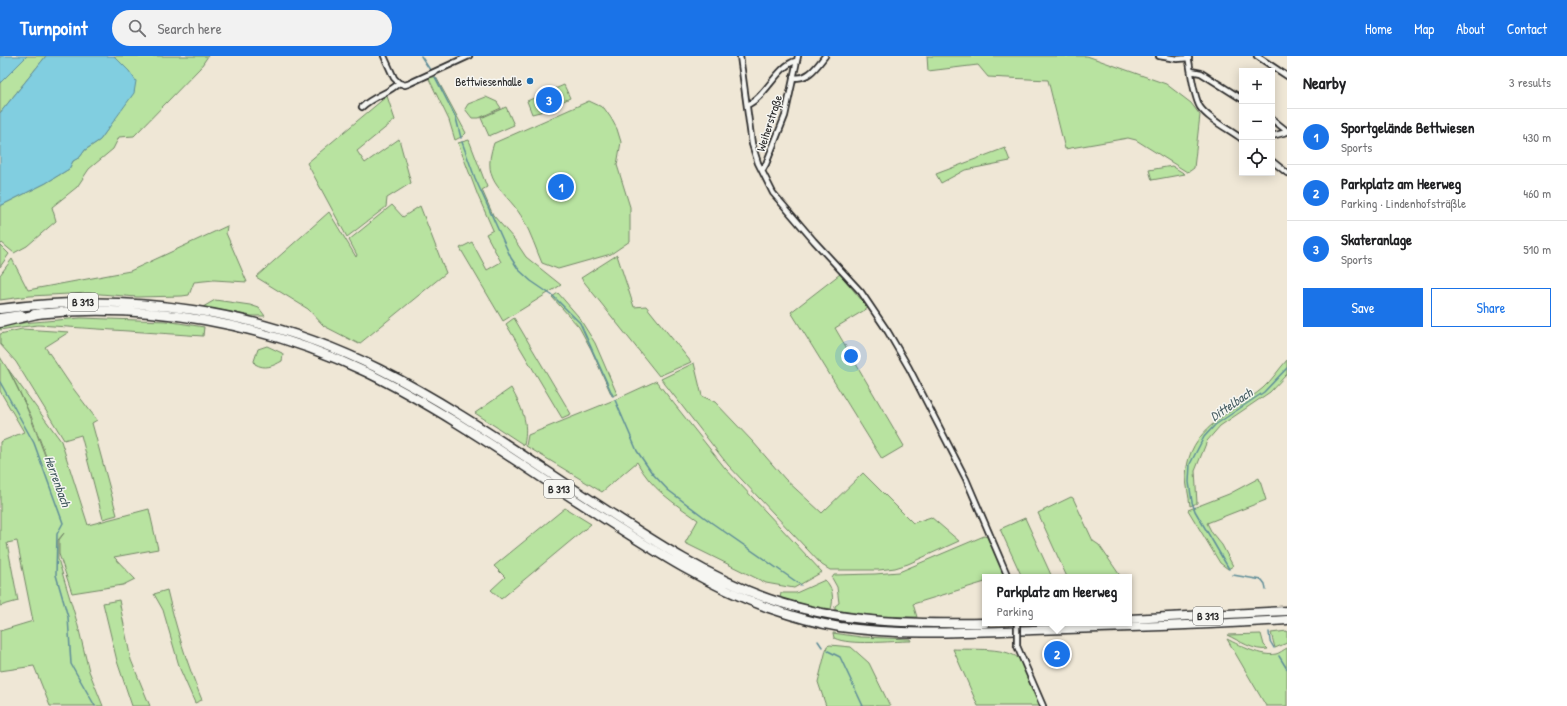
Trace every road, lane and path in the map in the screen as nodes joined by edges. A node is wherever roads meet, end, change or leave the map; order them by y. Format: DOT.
graph roads {
  1 [pos="384,56"];
  2 [pos="467,56"];
  3 [pos="740,56"];
  4 [pos="825,56"];
  5 [pos="1159,56"];
  6 [pos="1257,56"];
  7 [pos="1189,57"];
  8 [pos="797,58"];
  9 [pos="1265,58"];
  10 [pos="1191,71"];
  11 [pos="1287,76"];
  12 [pos="793,77"];
  13 [pos="399,83"];
  14 [pos="1239,97"];
  15 [pos="747,105"];
  16 [pos="362,107"];
  17 [pos="1275,121"];
  18 [pos="1287,131"];
  19 [pos="1275,135"];
  20 [pos="1239,137"];
  21 [pos="1275,163"];
  22 [pos="762,171"];
  23 [pos="1287,173"];
  24 [pos="0,309"];
  25 [pos="41,313"];
  26 [pos="0,318"];
  27 [pos="0,323"];
  28 [pos="1007,574"];
  29 [pos="1287,611"];
  30 [pos="1132,619"];
  31 [pos="1287,620"];
  32 [pos="982,623"];
  33 [pos="1017,626"];
  34 [pos="1043,706"];
  1 -- 13 [label="street"];
  2 -- 13 [label="street"];
  3 -- 15 [label="street"];
  4 -- 12 [label="street"];
  5 -- 7 [label="street"];
  6 -- 9 [label="street"];
  7 -- 10 [label="street"];
  8 -- 12 [label="street, Weiherstraße"];
  8 -- 15 [label="street"];
  9 -- 11 [label="street"];
  10 -- 14 [label="street"];
  10 -- 20 [label="street"];
  12 -- 22 [label="street, Weiherstraße"];
  13 -- 16 [label="street"];
  15 -- 22 [label="street"];
  17 -- 18 [label="street"];
  18 -- 19 [label="street"];
  21 -- 23 [label="street"];
  22 -- 28 [label="street"];
  24 -- 32 [label="highway, B 313"];
  25 -- 26 [label="highway, B 313"];
  25 -- 27 [label="highway"];
  25 -- 31 [label="highway, B 313"];
  29 -- 30 [label="highway, B 313"];
  33 -- 34 [label="street, bridge"];
}
